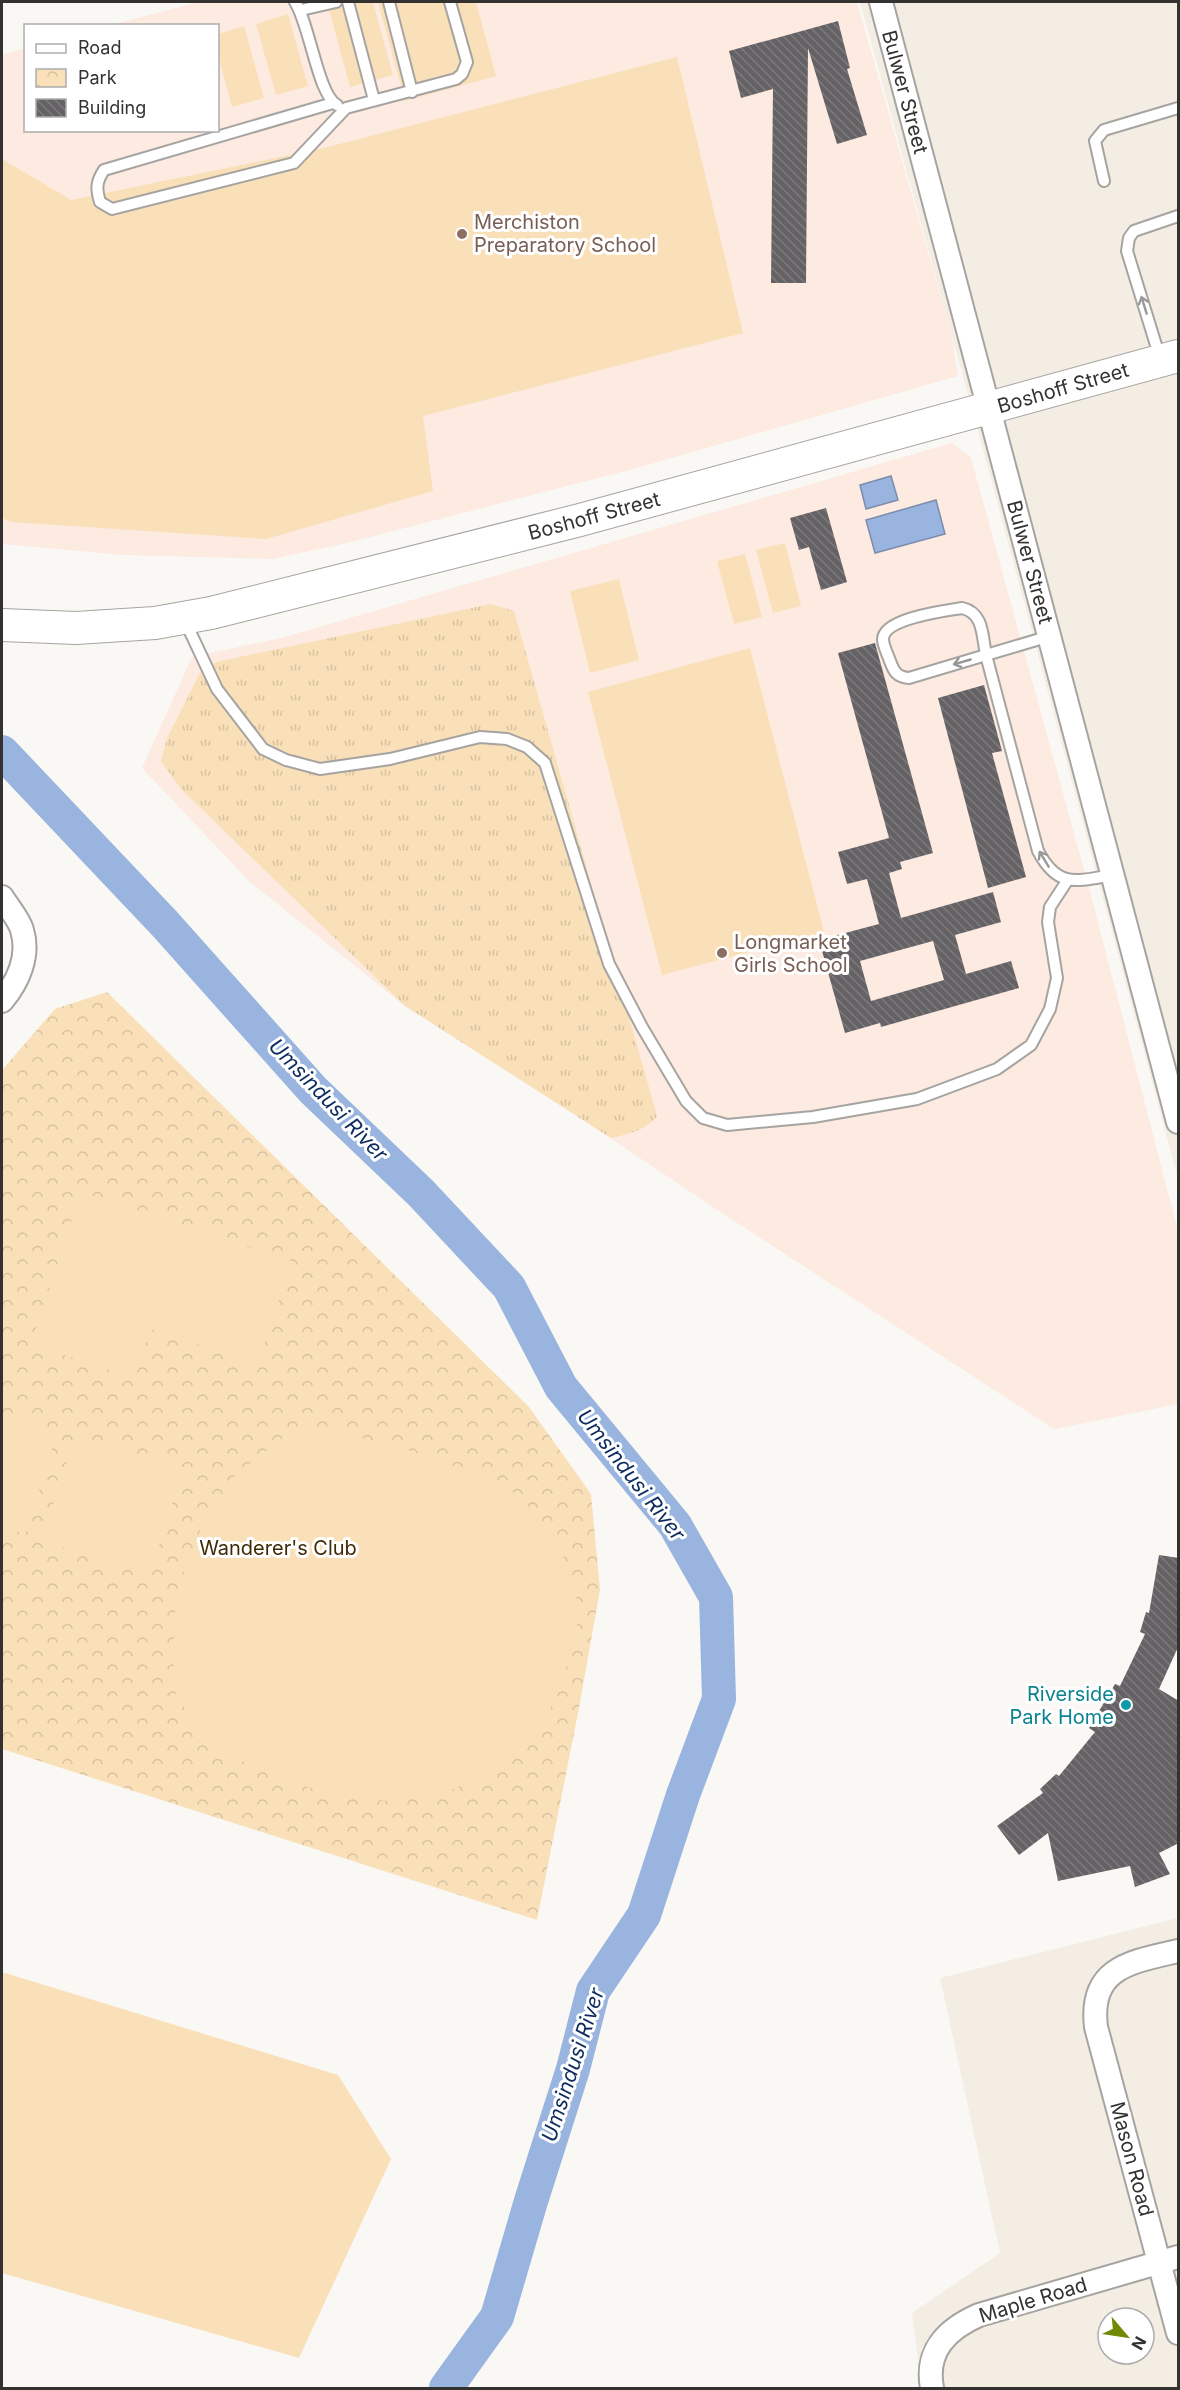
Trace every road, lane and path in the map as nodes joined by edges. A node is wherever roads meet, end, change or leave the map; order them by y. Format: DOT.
graph roads {
  1 [pos="336,2"];
  2 [pos="348,2"];
  3 [pos="389,2"];
  4 [pos="450,2"];
  5 [pos="880,2"];
  6 [pos="298,6"];
  7 [pos="411,92"];
  8 [pos="374,100"];
  9 [pos="333,103"];
  10 [pos="346,108"];
  11 [pos="1179,108"];
  12 [pos="1104,181"];
  13 [pos="1179,216"];
  14 [pos="1170,359"];
  15 [pos="990,409"];
  16 [pos="184,618"];
  17 [pos="2,624"];
  18 [pos="1050,636"];
  19 [pos="986,655"];
  20 [pos="1113,875"];
  21 [pos="1067,881"];
  22 [pos="2,897"];
  23 [pos="2,1001"];
  24 [pos="1179,1122"];
  25 [pos="1179,1951"];
  26 [pos="1170,2259"];
  27 [pos="1179,2334"];
  28 [pos="932,2388"];
  1 -- 6 [label="lane"];
  2 -- 8 [label="lane"];
  3 -- 7 [label="lane"];
  4 -- 7 [label="lane"];
  5 -- 15 [label="street, Bulwer Street"];
  6 -- 9 [label="lane"];
  7 -- 8 [label="lane"];
  8 -- 10 [label="lane"];
  9 -- 10 [label="lane"];
  9 -- 10 [label="lane"];
  11 -- 12 [label="lane"];
  14 -- 13 [label="lane, one-way"];
  14 -- 15 [label="main road, Boshoff Street"];
  15 -- 16 [label="main road, Boshoff Street"];
  15 -- 18 [label="street, Bulwer Street"];
  16 -- 17 [label="main road, Boshoff Street"];
  16 -- 21 [label="lane"];
  18 -- 19 [label="lane"];
  18 -- 20 [label="street, Bulwer Street"];
  19 -- 19 [label="lane, one-way"];
  21 -- 19 [label="lane, one-way"];
  20 -- 21 [label="lane"];
  20 -- 24 [label="street, Bulwer Street"];
  22 -- 23 [label="street"];
  25 -- 26 [label="street, Mason Road"];
  26 -- 27 [label="street, Mason Road"];
  26 -- 28 [label="street, Maple Road"];
}
